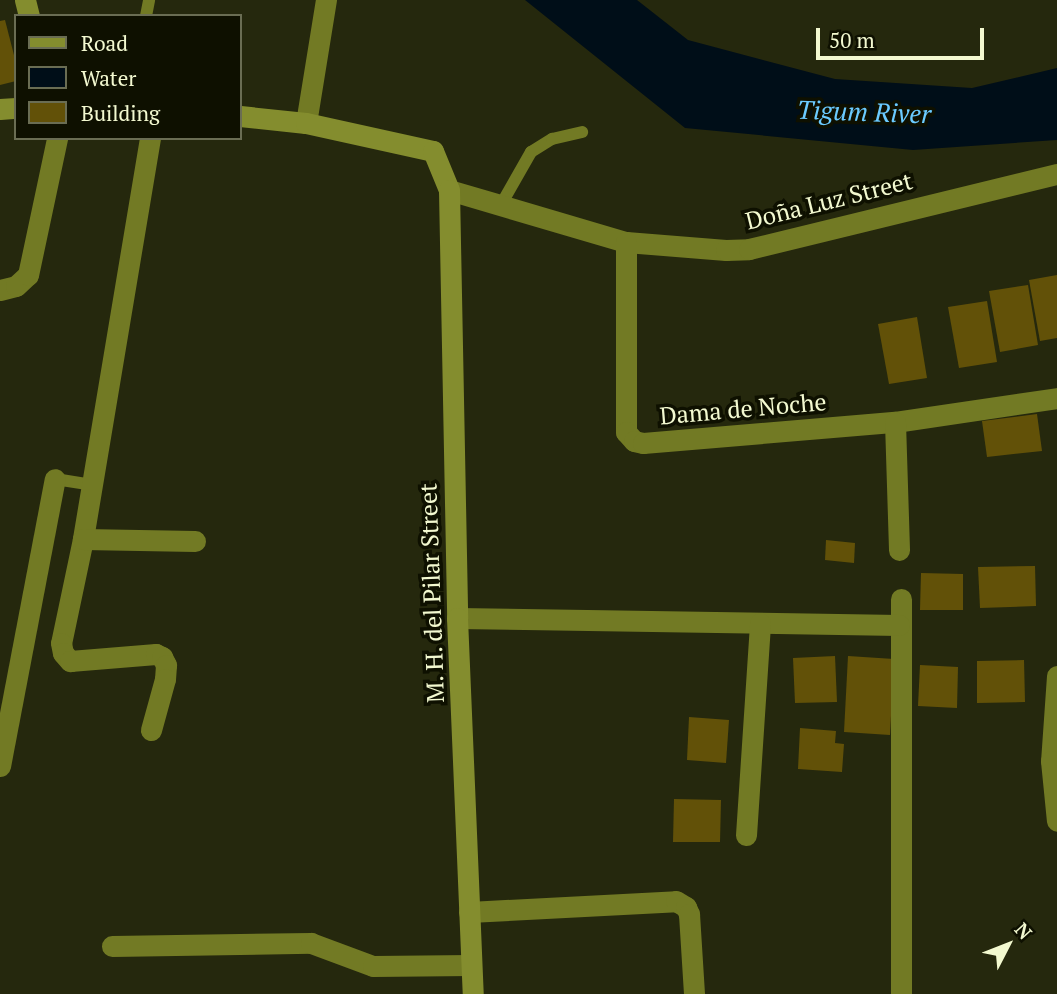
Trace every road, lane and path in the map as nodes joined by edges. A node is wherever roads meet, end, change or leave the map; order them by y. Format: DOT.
graph roads {
  1 [pos="326,0"];
  2 [pos="242,116"];
  3 [pos="306,123"];
  4 [pos="582,132"];
  5 [pos="57,140"];
  6 [pos="150,140"];
  7 [pos="1057,174"];
  8 [pos="449,190"];
  9 [pos="502,203"];
  10 [pos="626,242"];
  11 [pos="0,290"];
  12 [pos="1057,398"];
  13 [pos="895,422"];
  14 [pos="55,479"];
  15 [pos="91,485"];
  16 [pos="83,539"];
  17 [pos="195,541"];
  18 [pos="899,550"];
  19 [pos="901,599"];
  20 [pos="457,618"];
  21 [pos="760,623"];
  22 [pos="899,625"];
  23 [pos="1057,676"];
  24 [pos="151,730"];
  25 [pos="1054,760"];
  26 [pos="0,766"];
  27 [pos="1057,821"];
  28 [pos="746,835"];
  29 [pos="469,912"];
  30 [pos="112,946"];
  31 [pos="471,965"];
  32 [pos="473,994"];
  33 [pos="694,994"];
  34 [pos="901,994"];
  1 -- 3 [label="street"];
  2 -- 3 [label="street"];
  3 -- 8 [label="street"];
  4 -- 9 [label="lane"];
  5 -- 11 [label="street"];
  6 -- 15 [label="street"];
  7 -- 10 [label="street, Doña Luz Street"];
  8 -- 9 [label="street, Doña Luz Street"];
  8 -- 20 [label="street, M. H. del Pilar Street"];
  9 -- 10 [label="street, Doña Luz Street"];
  10 -- 13 [label="street, Dama de Noche"];
  12 -- 13 [label="street, Dama de Noche"];
  13 -- 18 [label="street"];
  14 -- 15 [label="lane"];
  14 -- 26 [label="street"];
  15 -- 16 [label="street"];
  16 -- 17 [label="street"];
  16 -- 24 [label="street"];
  19 -- 22 [label="street"];
  20 -- 21 [label="street"];
  20 -- 29 [label="street, M. H. del Pilar Street"];
  21 -- 22 [label="street"];
  21 -- 28 [label="street"];
  22 -- 34 [label="street"];
  23 -- 25 [label="street"];
  25 -- 27 [label="street"];
  29 -- 31 [label="street, M. H. del Pilar Street"];
  29 -- 33 [label="street"];
  30 -- 31 [label="street"];
  31 -- 32 [label="street, M. H. del Pilar Street"];
}
